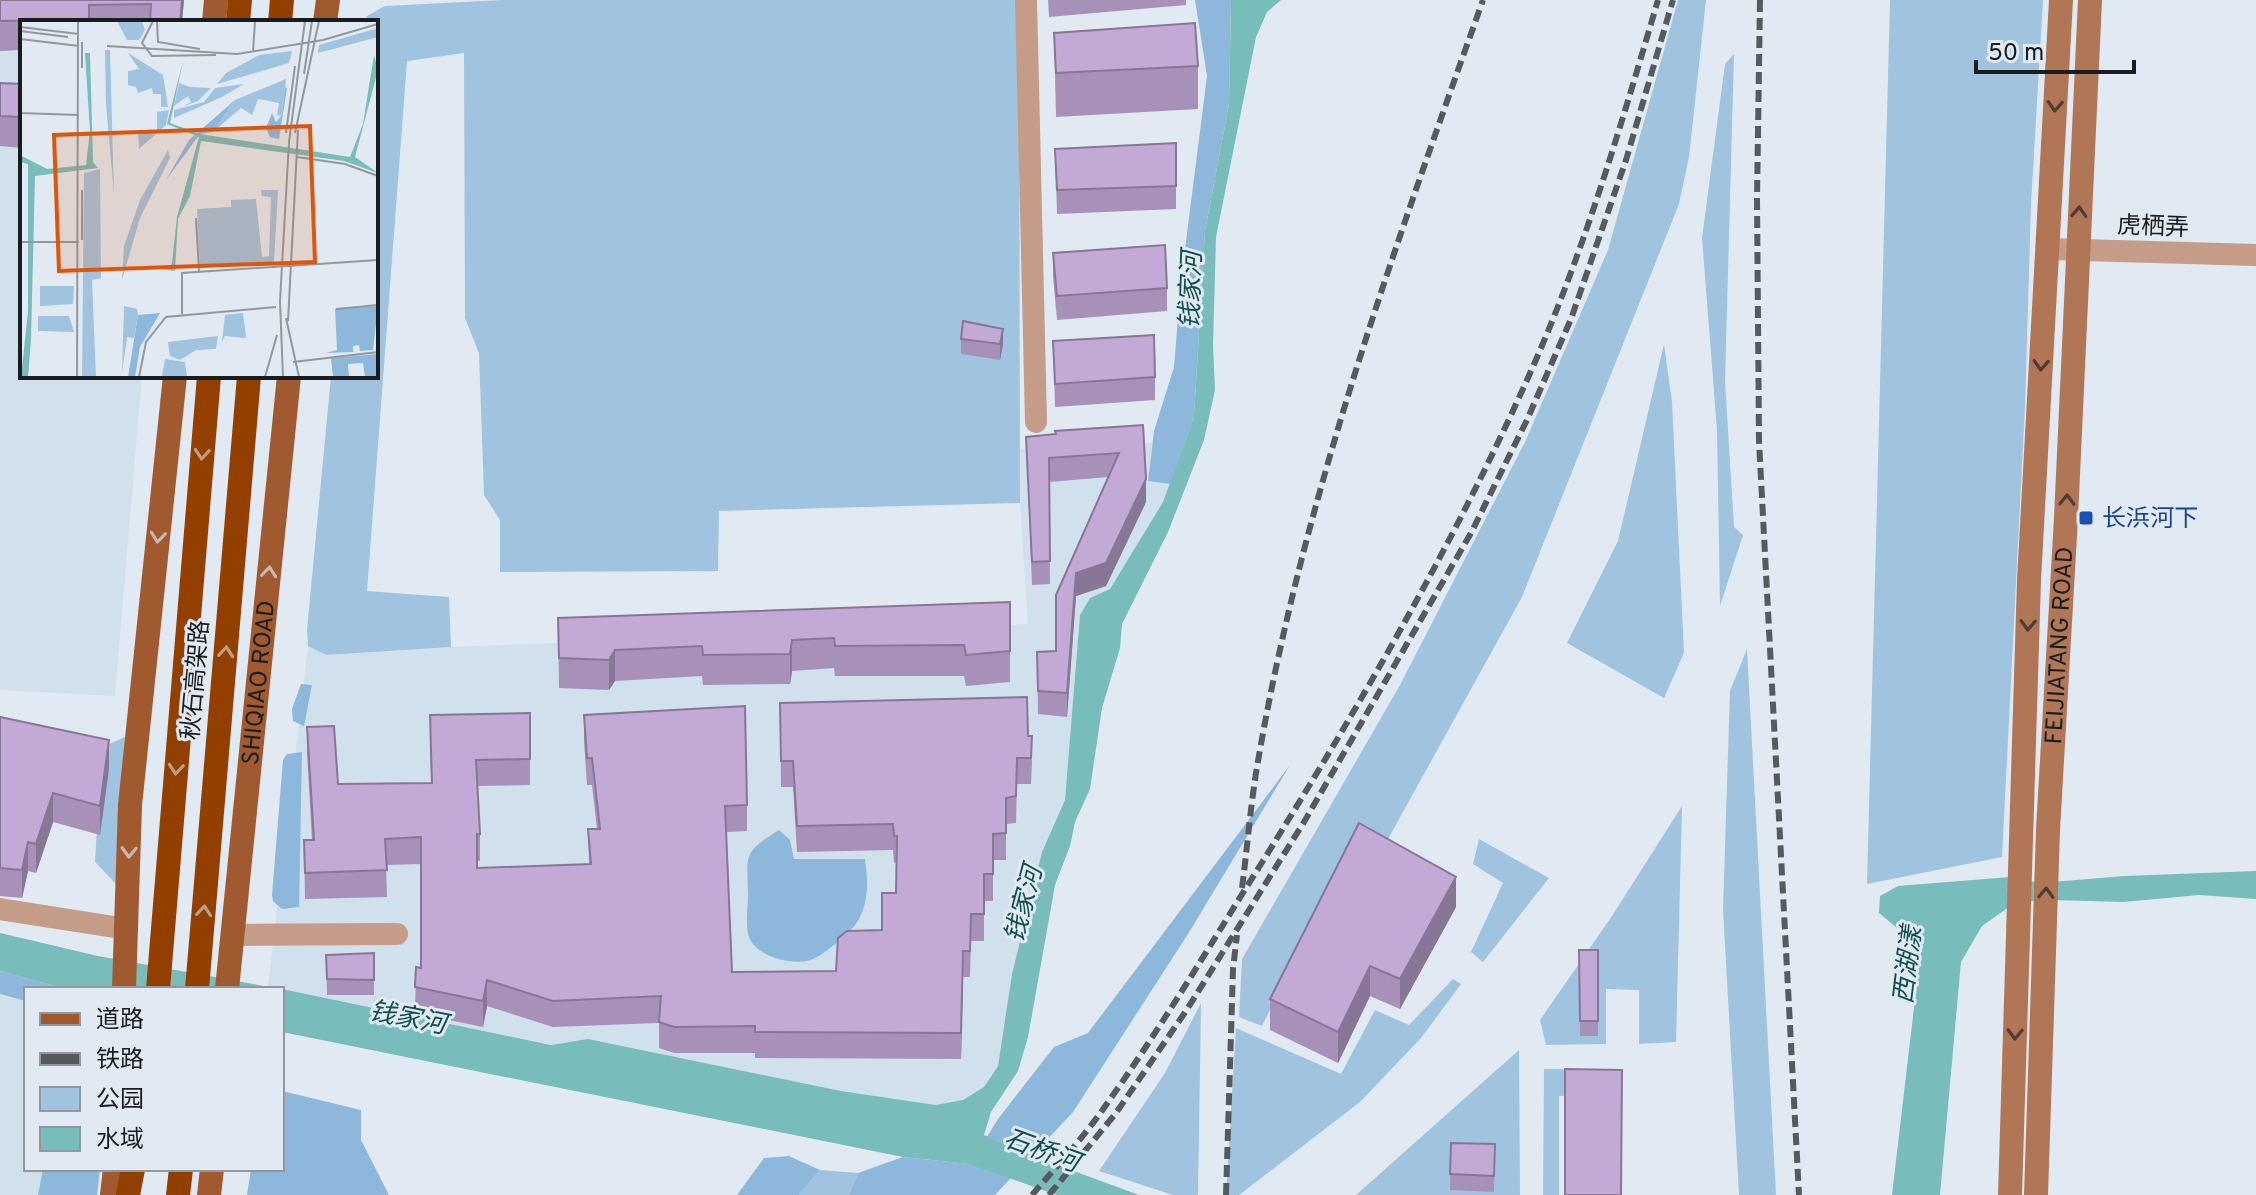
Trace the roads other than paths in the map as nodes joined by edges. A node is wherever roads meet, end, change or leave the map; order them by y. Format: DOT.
graph roads {
  1 [pos="216,0"];
  2 [pos="240,0"];
  3 [pos="282,0"];
  4 [pos="328,0"];
  5 [pos="1026,0"];
  6 [pos="2061,0"];
  7 [pos="2090,0"];
  8 [pos="214,20"];
  9 [pos="238,20"];
  10 [pos="280,20"];
  11 [pos="325,20"];
  12 [pos="2048,249"];
  13 [pos="2077,249"];
  14 [pos="2256,255"];
  15 [pos="175,378"];
  16 [pos="209,378"];
  17 [pos="249,378"];
  18 [pos="289,378"];
  19 [pos="1036,422"];
  20 [pos="0,909"];
  21 [pos="397,934"];
  22 [pos="127,936"];
  23 [pos="232,945"];
  24 [pos="124,987"];
  25 [pos="158,987"];
  26 [pos="197,987"];
  27 [pos="227,987"];
  28 [pos="115,1171"];
  29 [pos="133,1171"];
  30 [pos="142,1171"];
  31 [pos="181,1171"];
  32 [pos="212,1171"];
  33 [pos="112,1195"];
  34 [pos="128,1195"];
  35 [pos="139,1195"];
  36 [pos="178,1195"];
  37 [pos="209,1195"];
  38 [pos="2010,1195"];
  39 [pos="2036,1195"];
  1 -- 8 [label="main road"];
  2 -- 9 [label="highway"];
  3 -- 10 [label="highway"];
  4 -- 11 [label="main road"];
  5 -- 19 [label="street"];
  6 -- 12 [label="street, FEIJIATANG ROAD, one-way"];
  13 -- 7 [label="street, FEIJIATANG ROAD, one-way"];
  12 -- 13 [label="street, 虎栖弄"];
  12 -- 38 [label="street, FEIJIATANG ROAD, one-way"];
  13 -- 14 [label="street, 虎栖弄"];
  39 -- 13 [label="street, FEIJIATANG ROAD, one-way"];
  15 -- 22 [label="main road, one-way"];
  16 -- 25 [label="highway, 秋石高架路, one-way"];
  26 -- 17 [label="highway, 秋石高架路, one-way"];
  23 -- 18 [label="main road, SHIQIAO ROAD, one-way"];
  20 -- 22 [label="street"];
  21 -- 23 [label="street"];
  22 -- 24 [label="main road"];
  23 -- 27 [label="main road, SHIQIAO ROAD"];
  28 -- 33 [label="main road"];
  29 -- 34 [label="highway"];
  30 -- 35 [label="highway"];
  31 -- 36 [label="highway"];
  32 -- 37 [label="main road"];
}
